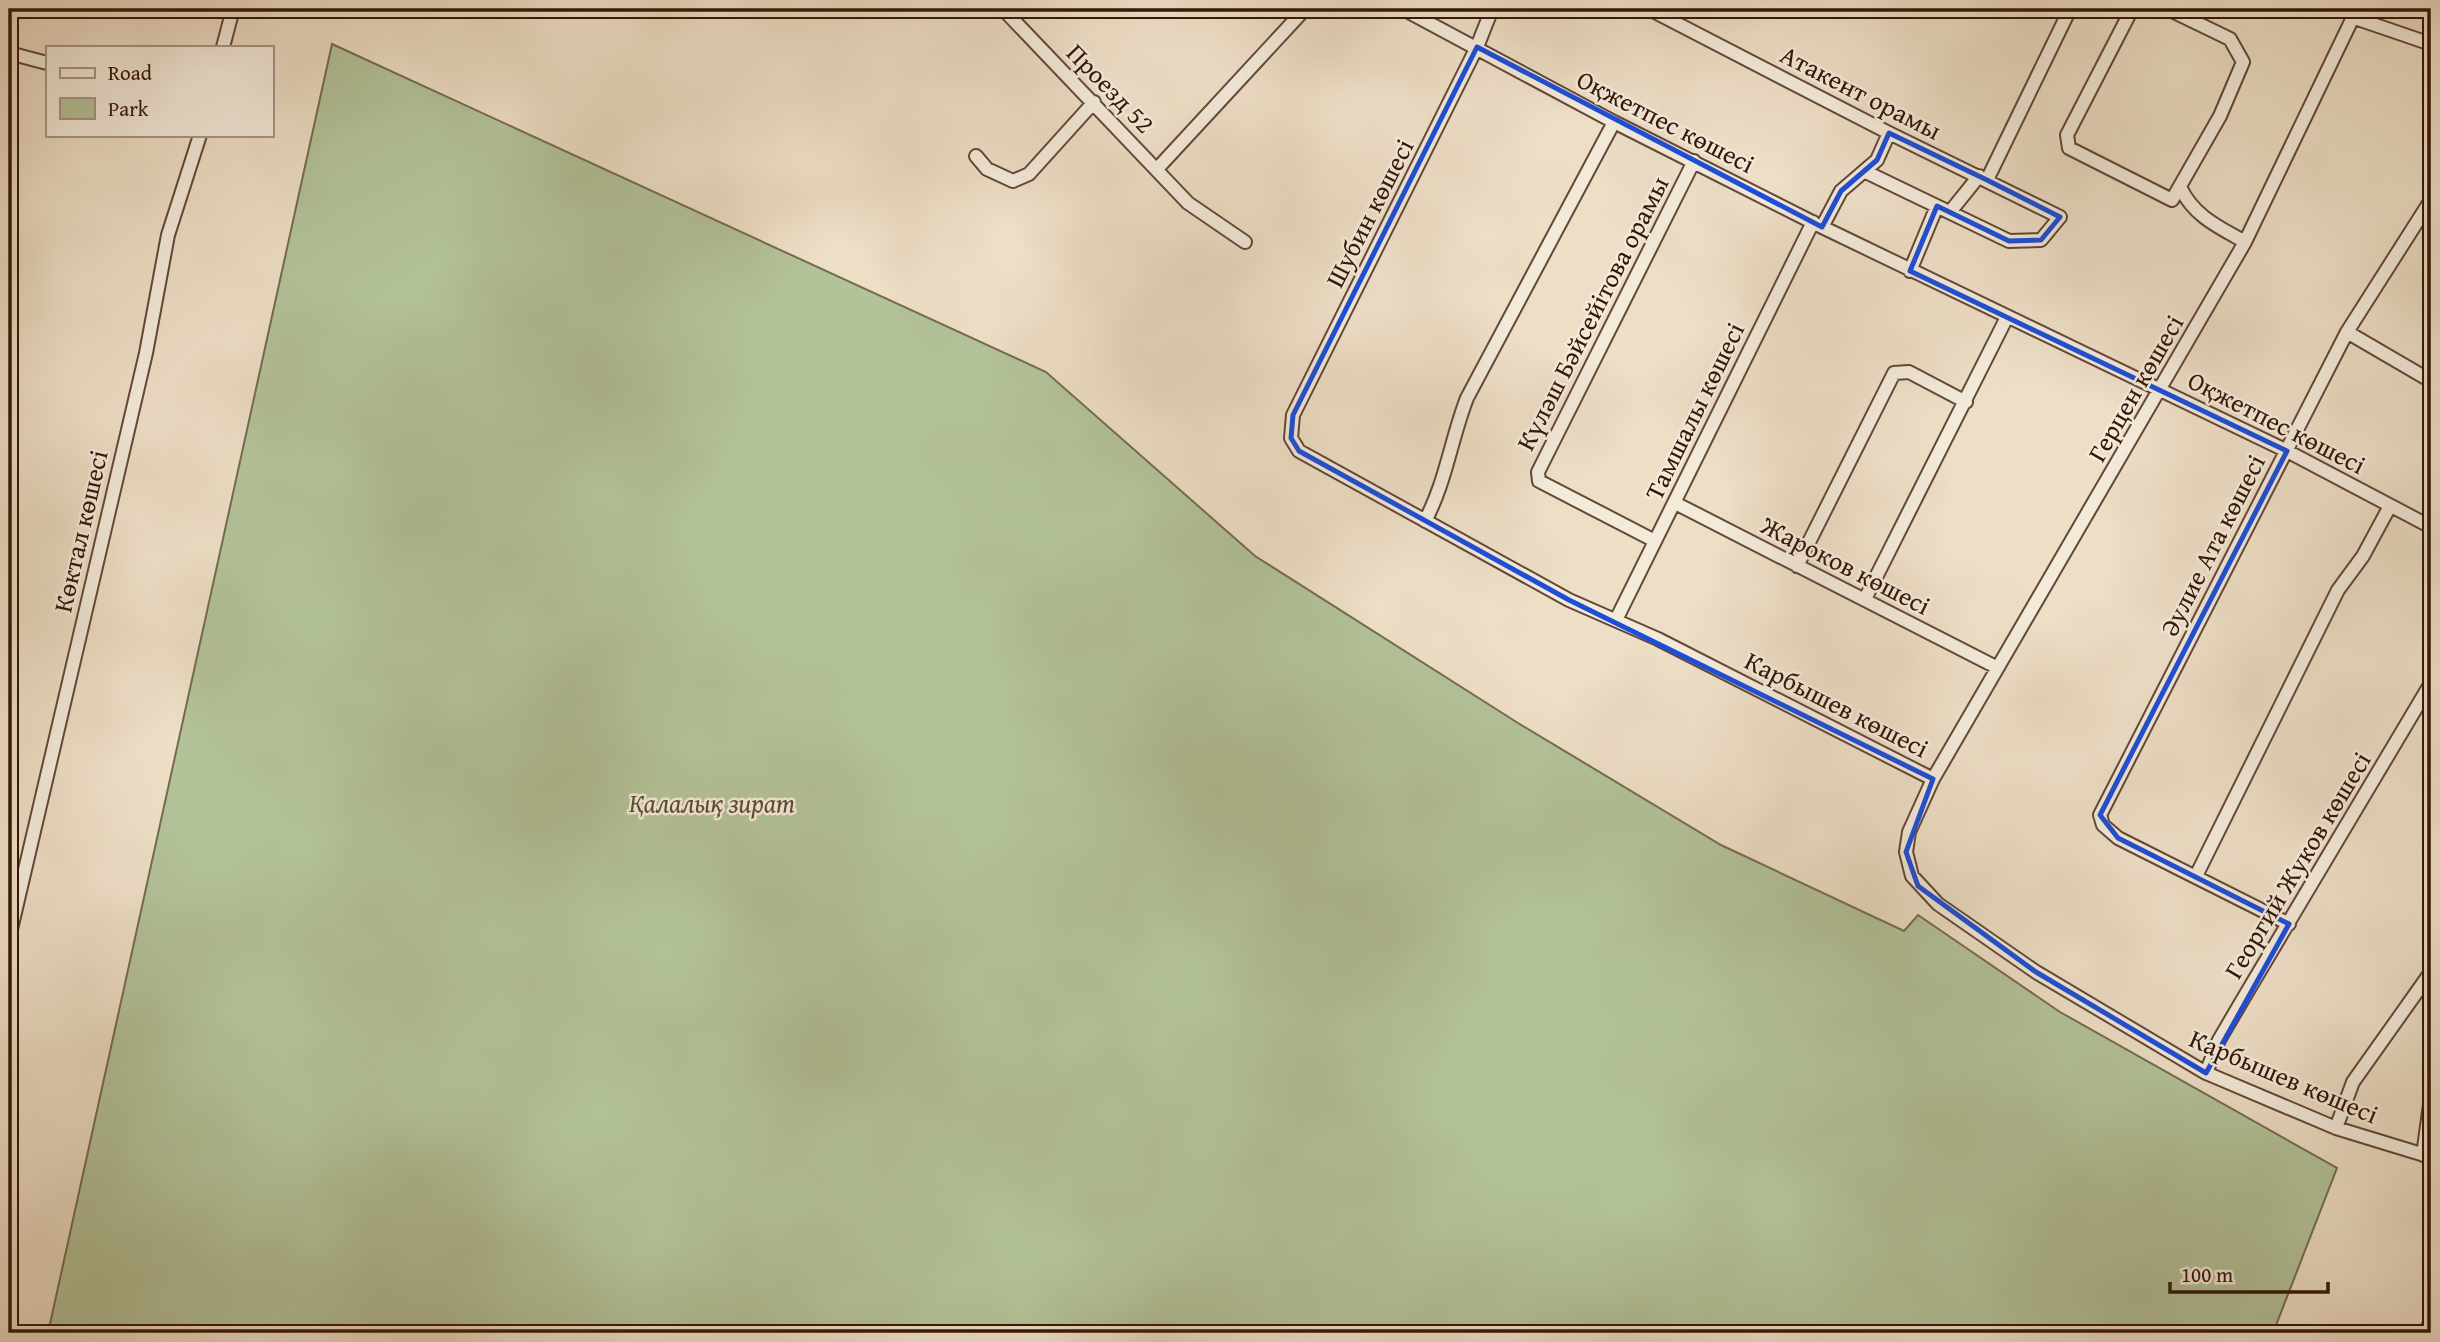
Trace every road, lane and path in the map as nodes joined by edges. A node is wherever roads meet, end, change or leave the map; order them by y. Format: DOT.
graph roads {
  1 [pos="233,9"];
  2 [pos="1003,9"];
  3 [pos="1305,9"];
  4 [pos="1403,9"];
  5 [pos="1492,9"];
  6 [pos="1649,9"];
  7 [pos="2070,9"];
  8 [pos="2132,9"];
  9 [pos="2168,9"];
  10 [pos="2355,13"];
  11 [pos="2431,44"];
  12 [pos="223,46"];
  13 [pos="1477,47"];
  14 [pos="9,53"];
  15 [pos="46,63"];
  16 [pos="1094,103"];
  17 [pos="1614,122"];
  18 [pos="1889,134"];
  19 [pos="200,136"];
  20 [pos="976,156"];
  21 [pos="1694,161"];
  22 [pos="1157,169"];
  23 [pos="1866,172"];
  24 [pos="1983,178"];
  25 [pos="2181,189"];
  26 [pos="2431,200"];
  27 [pos="1937,206"];
  28 [pos="1950,212"];
  29 [pos="1817,224"];
  30 [pos="1245,242"];
  31 [pos="2245,242"];
  32 [pos="1910,271"];
  33 [pos="2007,317"];
  34 [pos="2347,332"];
  35 [pos="2431,381"];
  36 [pos="2161,389"];
  37 [pos="1966,402"];
  38 [pos="1291,438"];
  39 [pos="2287,451"];
  40 [pos="1675,503"];
  41 [pos="2390,506"];
  42 [pos="1425,521"];
  43 [pos="2431,527"];
  44 [pos="1655,541"];
  45 [pos="1797,566"];
  46 [pos="1865,599"];
  47 [pos="1616,620"];
  48 [pos="1996,667"];
  49 [pos="2431,683"];
  50 [pos="1933,779"];
  51 [pos="2196,876"];
  52 [pos="9,879"];
  53 [pos="22,881"];
  54 [pos="2289,924"];
  55 [pos="9,938"];
  56 [pos="2431,972"];
  57 [pos="2206,1073"];
  58 [pos="2431,1097"];
  59 [pos="2336,1128"];
  60 [pos="2427,1156"];
  61 [pos="2431,1321"];
  62 [pos="2425,1333"];
  1 -- 12 [label="street"];
  2 -- 16 [label="street, Проезд 52"];
  3 -- 22 [label="street"];
  4 -- 13 [label="street, Оқжетпес көшесі"];
  5 -- 13 [label="street, Шубин көшесі"];
  6 -- 18 [label="street, Атакент орамы"];
  7 -- 24 [label="street"];
  8 -- 25 [label="street"];
  9 -- 25 [label="street"];
  10 -- 11 [label="street"];
  10 -- 31 [label="street, Герцен көшесі"];
  13 -- 17 [label="street, Оқжетпес көшесі"];
  13 -- 38 [label="street, Шубин көшесі"];
  14 -- 15 [label="street"];
  16 -- 20 [label="street"];
  16 -- 22 [label="street, Проезд 52"];
  17 -- 21 [label="street, Оқжетпес көшесі"];
  17 -- 42 [label="street"];
  18 -- 23 [label="street, Тамшалы көшесі"];
  18 -- 24 [label="street, Атакент орамы"];
  19 -- 53 [label="street, Көктал көшесі"];
  21 -- 29 [label="street, Оқжетпес көшесі"];
  21 -- 44 [label="street, Күләш Бәйсейітова орамы"];
  22 -- 30 [label="street, Проезд 52"];
  23 -- 27 [label="street"];
  23 -- 29 [label="street, Тамшалы көшесі"];
  24 -- 28 [label="street"];
  24 -- 28 [label="street, Атакент орамы"];
  25 -- 31 [label="street"];
  26 -- 34 [label="street, Әулие Ата көшесі"];
  27 -- 28 [label="street"];
  27 -- 32 [label="street"];
  29 -- 32 [label="street, Оқжетпес көшесі"];
  29 -- 40 [label="street, Тамшалы көшесі"];
  31 -- 36 [label="street, Герцен көшесі"];
  32 -- 33 [label="street, Оқжетпес көшесі"];
  33 -- 36 [label="street, Оқжетпес көшесі"];
  33 -- 37 [label="street"];
  34 -- 35 [label="street"];
  34 -- 39 [label="street, Әулие Ата көшесі"];
  36 -- 39 [label="street, Оқжетпес көшесі"];
  36 -- 48 [label="street, Герцен көшесі"];
  37 -- 45 [label="street"];
  37 -- 46 [label="street"];
  38 -- 42 [label="street, Карбышев көшесі"];
  39 -- 41 [label="street, Оқжетпес көшесі"];
  39 -- 51 [label="street, Әулие Ата көшесі"];
  40 -- 44 [label="street, Тамшалы көшесі"];
  40 -- 45 [label="street, Жароков көшесі"];
  41 -- 43 [label="street, Оқжетпес көшесі"];
  41 -- 51 [label="street"];
  42 -- 47 [label="street, Карбышев көшесі"];
  44 -- 47 [label="street, Тамшалы көшесі"];
  45 -- 46 [label="street, Жароков көшесі"];
  46 -- 48 [label="street, Жароков көшесі"];
  47 -- 50 [label="street, Карбышев көшесі"];
  48 -- 50 [label="street, Герцен көшесі"];
  49 -- 54 [label="street, Георгий Жуков көшесі"];
  50 -- 57 [label="street, Карбышев көшесі"];
  51 -- 54 [label="street, Әулие Ата көшесі"];
  52 -- 53 [label="street"];
  53 -- 55 [label="street, Көктал көшесі"];
  54 -- 57 [label="street, Георгий Жуков көшесі"];
  56 -- 59 [label="street"];
  57 -- 59 [label="street, Карбышев көшесі"];
  58 -- 60 [label="street"];
  59 -- 60 [label="street, Карбышев көшесі"];
  61 -- 62 [label="street"];
}
